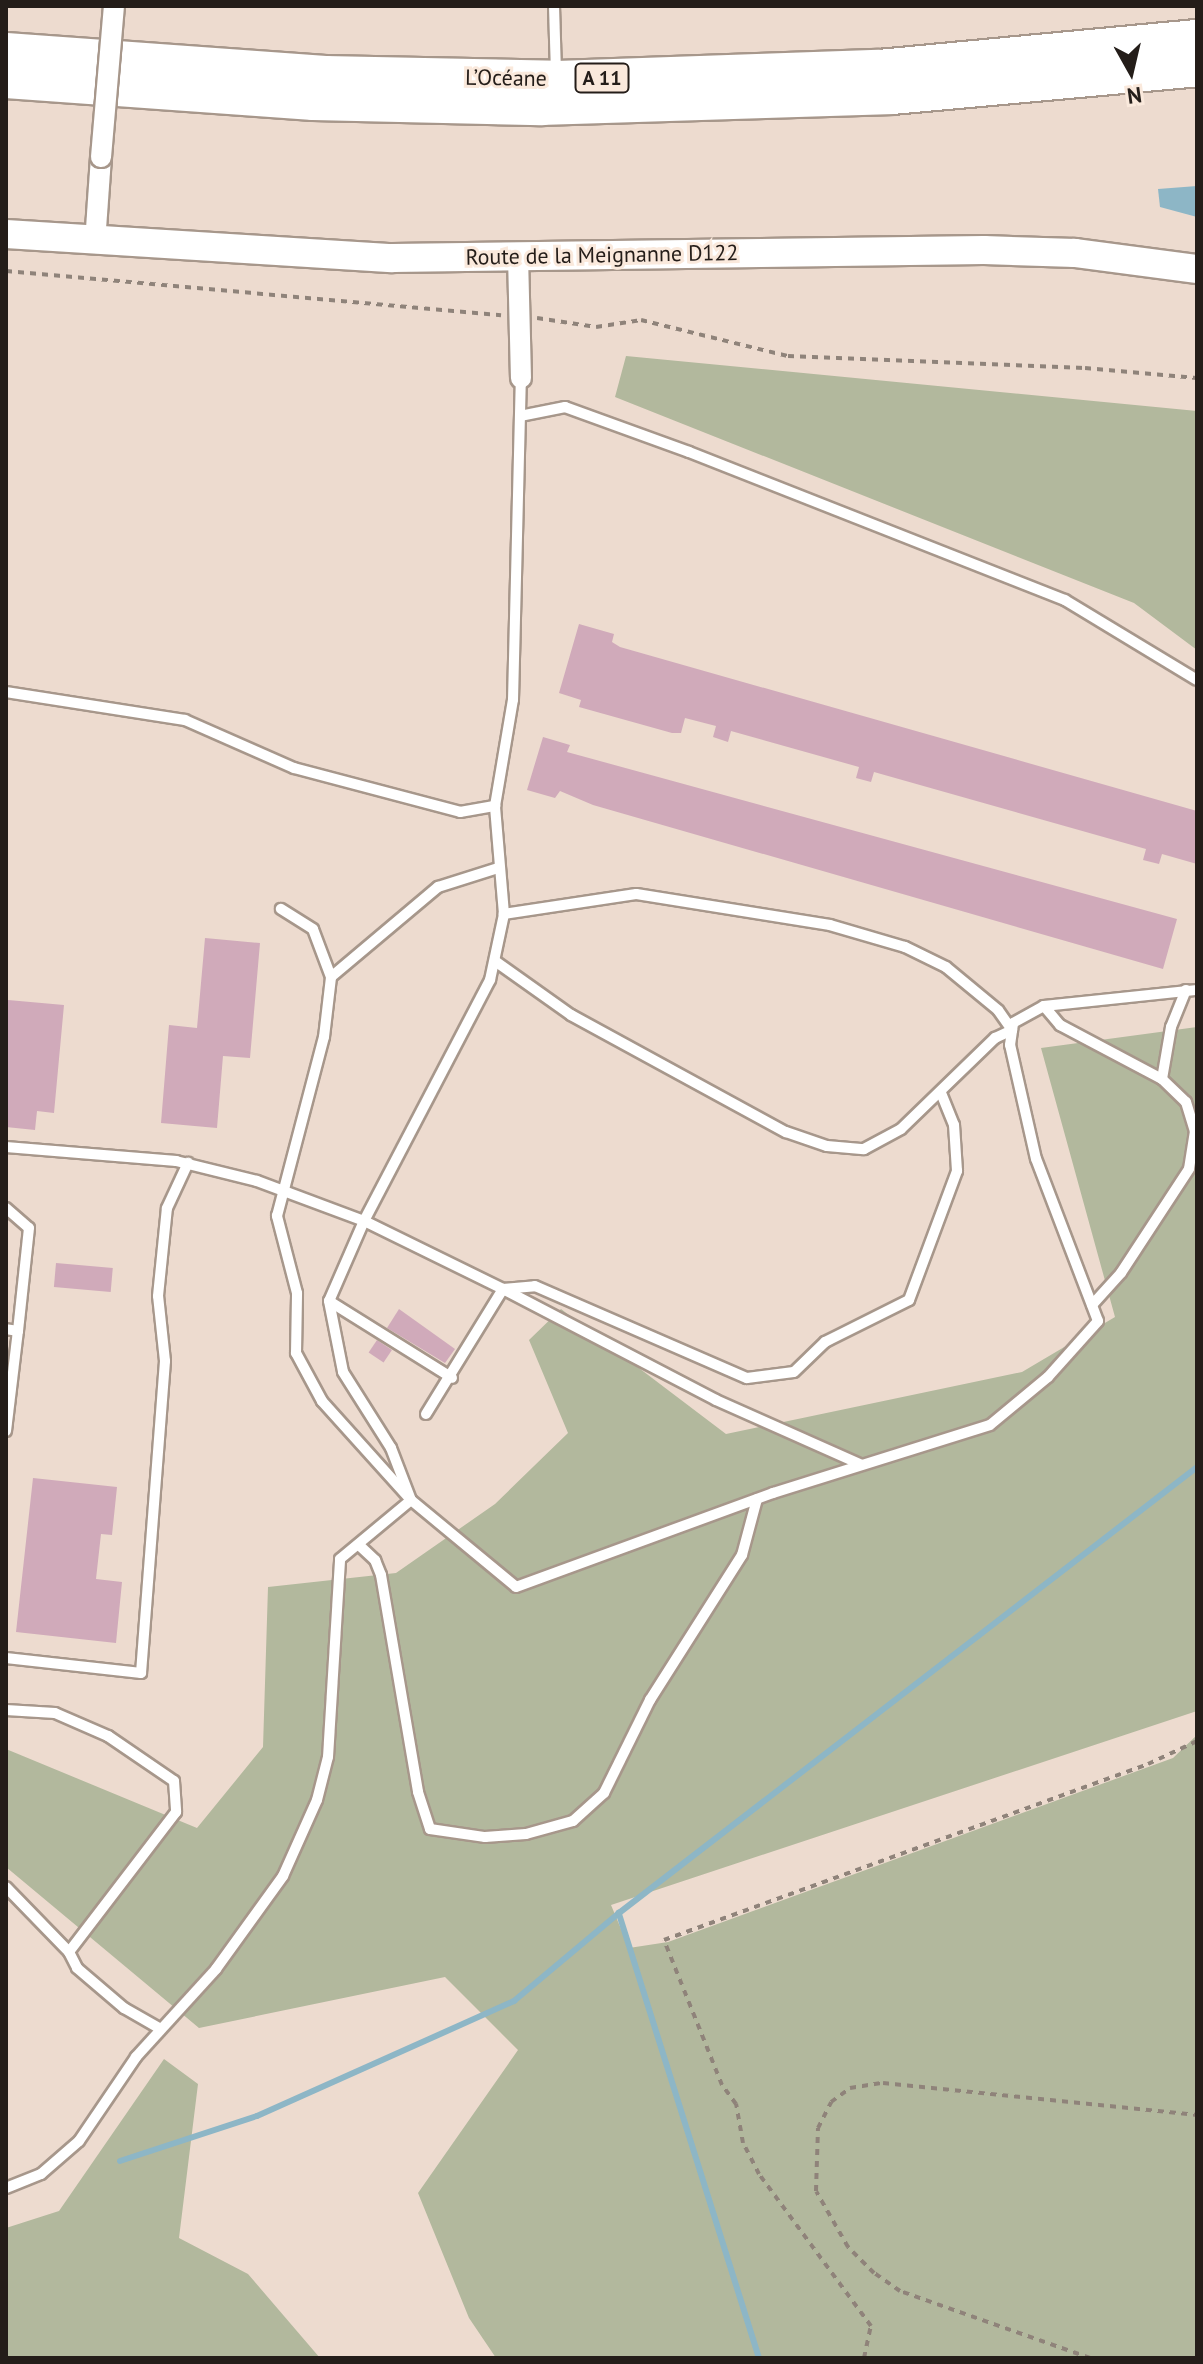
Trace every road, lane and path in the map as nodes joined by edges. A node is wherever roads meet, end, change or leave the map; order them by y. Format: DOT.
graph roads {
  1 [pos="114,6"];
  2 [pos="554,6"];
  3 [pos="1197,38"];
  4 [pos="6,51"];
  5 [pos="1197,68"];
  6 [pos="557,79"];
  7 [pos="6,80"];
  8 [pos="6,234"];
  9 [pos="95,243"];
  10 [pos="518,256"];
  11 [pos="1197,269"];
  12 [pos="6,271"];
  13 [pos="504,315"];
  14 [pos="531,316"];
  15 [pos="521,378"];
  16 [pos="1197,378"];
  17 [pos="520,416"];
  18 [pos="1197,680"];
  19 [pos="6,692"];
  20 [pos="495,806"];
  21 [pos="498,868"];
  22 [pos="281,909"];
  23 [pos="504,914"];
  24 [pos="495,961"];
  25 [pos="331,977"];
  26 [pos="1192,990"];
  27 [pos="1044,1006"];
  28 [pos="1012,1030"];
  29 [pos="1162,1079"];
  30 [pos="941,1093"];
  31 [pos="6,1147"];
  32 [pos="188,1163"];
  33 [pos="284,1190"];
  34 [pos="6,1208"];
  35 [pos="364,1221"];
  36 [pos="503,1289"];
  37 [pos="329,1301"];
  38 [pos="1092,1305"];
  39 [pos="6,1329"];
  40 [pos="18,1331"];
  41 [pos="452,1378"];
  42 [pos="426,1414"];
  43 [pos="6,1431"];
  44 [pos="860,1464"];
  45 [pos="757,1499"];
  46 [pos="411,1500"];
  47 [pos="360,1546"];
  48 [pos="6,1658"];
  49 [pos="6,1710"];
  50 [pos="1197,1741"];
  51 [pos="6,1887"];
  52 [pos="69,1952"];
  53 [pos="159,2028"];
  54 [pos="1197,2115"];
  55 [pos="6,2188"];
  56 [pos="864,2358"];
  57 [pos="1090,2358"];
  1 -- 9 [label="street, bridge"];
  2 -- 6 [label="lane"];
  3 -- 6 [label="highway, L’Océane / A 11"];
  4 -- 6 [label="highway, L’Océane / A 11"];
  5 -- 7 [label="highway, L’Océane / A 11"];
  8 -- 9 [label="street, Route de la Meignanne D122"];
  9 -- 10 [label="street, Route de la Meignanne D122"];
  10 -- 11 [label="street, Route de la Meignanne D122"];
  10 -- 15 [label="street"];
  12 -- 13 [label="path"];
  14 -- 16 [label="path"];
  15 -- 17 [label="lane"];
  17 -- 18 [label="lane"];
  17 -- 20 [label="lane"];
  19 -- 20 [label="lane"];
  20 -- 21 [label="lane"];
  21 -- 23 [label="lane"];
  21 -- 25 [label="lane"];
  22 -- 25 [label="lane"];
  23 -- 24 [label="lane"];
  23 -- 28 [label="lane"];
  24 -- 30 [label="lane"];
  24 -- 35 [label="lane"];
  25 -- 33 [label="lane"];
  26 -- 27 [label="lane"];
  26 -- 29 [label="lane"];
  27 -- 28 [label="lane"];
  27 -- 29 [label="lane"];
  28 -- 30 [label="lane"];
  28 -- 38 [label="lane"];
  29 -- 38 [label="lane"];
  30 -- 36 [label="lane"];
  31 -- 32 [label="lane"];
  32 -- 33 [label="lane"];
  32 -- 48 [label="lane"];
  33 -- 35 [label="lane"];
  33 -- 46 [label="lane"];
  34 -- 40 [label="lane"];
  35 -- 36 [label="lane"];
  35 -- 37 [label="lane"];
  36 -- 41 [label="lane"];
  36 -- 44 [label="lane"];
  37 -- 41 [label="lane"];
  37 -- 46 [label="lane"];
  38 -- 44 [label="lane"];
  39 -- 40 [label="lane"];
  40 -- 43 [label="lane"];
  41 -- 42 [label="lane"];
  44 -- 45 [label="lane"];
  45 -- 46 [label="lane"];
  45 -- 47 [label="lane"];
  46 -- 47 [label="lane"];
  47 -- 53 [label="lane"];
  49 -- 52 [label="lane"];
  50 -- 56 [label="path"];
  51 -- 52 [label="lane"];
  52 -- 53 [label="lane"];
  53 -- 55 [label="lane"];
  54 -- 57 [label="path"];
}
